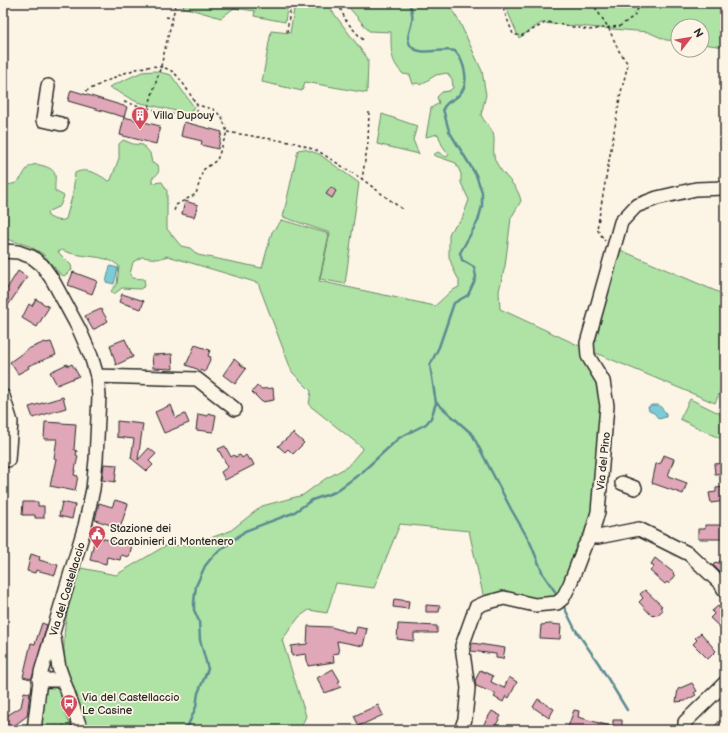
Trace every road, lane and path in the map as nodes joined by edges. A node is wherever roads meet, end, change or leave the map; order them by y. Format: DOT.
graph roads {
  1 [pos="176,3"];
  2 [pos="291,3"];
  3 [pos="338,3"];
  4 [pos="501,3"];
  5 [pos="592,3"];
  6 [pos="641,3"];
  7 [pos="166,17"];
  8 [pos="171,18"];
  9 [pos="608,27"];
  10 [pos="287,32"];
  11 [pos="363,40"];
  12 [pos="161,66"];
  13 [pos="48,86"];
  14 [pos="86,91"];
  15 [pos="124,102"];
  16 [pos="196,105"];
  17 [pos="147,108"];
  18 [pos="369,112"];
  19 [pos="145,118"];
  20 [pos="61,124"];
  21 [pos="227,132"];
  22 [pos="362,179"];
  23 [pos="725,188"];
  24 [pos="402,209"];
  25 [pos="174,211"];
  26 [pos="614,244"];
  27 [pos="3,251"];
  28 [pos="97,376"];
  29 [pos="3,396"];
  30 [pos="235,409"];
  31 [pos="8,460"];
  32 [pos="622,483"];
  33 [pos="635,488"];
  34 [pos="591,536"];
  35 [pos="725,591"];
  36 [pos="50,654"];
  37 [pos="39,680"];
  38 [pos="63,680"];
  39 [pos="725,683"];
  40 [pos="80,728"];
  41 [pos="34,729"];
  42 [pos="461,730"];
  43 [pos="685,730"];
  1 -- 8 [label="path"];
  2 -- 10 [label="path"];
  3 -- 11 [label="path"];
  4 -- 9 [label="path"];
  5 -- 9 [label="path"];
  6 -- 9 [label="path"];
  7 -- 8 [label="path"];
  8 -- 12 [label="path"];
  9 -- 26 [label="path"];
  12 -- 14 [label="path"];
  12 -- 16 [label="path"];
  12 -- 17 [label="path"];
  13 -- 20 [label="street"];
  15 -- 17 [label="path"];
  16 -- 17 [label="path"];
  16 -- 21 [label="path"];
  17 -- 19 [label="path"];
  18 -- 22 [label="path"];
  21 -- 22 [label="path"];
  21 -- 25 [label="path"];
  22 -- 24 [label="path"];
  23 -- 26 [label="street, Via del Pino"];
  26 -- 34 [label="street, Via del Pino"];
  27 -- 28 [label="street, Via del Castellaccio"];
  28 -- 30 [label="street"];
  28 -- 36 [label="street, Via del Castellaccio"];
  29 -- 31 [label="street"];
  32 -- 33 [label="street"];
  34 -- 35 [label="street"];
  34 -- 42 [label="street, Via del Pino"];
  36 -- 37 [label="street, Via del Castellaccio"];
  36 -- 38 [label="street"];
  37 -- 38 [label="street"];
  37 -- 41 [label="street, Via del Castellaccio"];
  38 -- 40 [label="street"];
  39 -- 43 [label="street"];
  40 -- 41 [label="path"];
}
